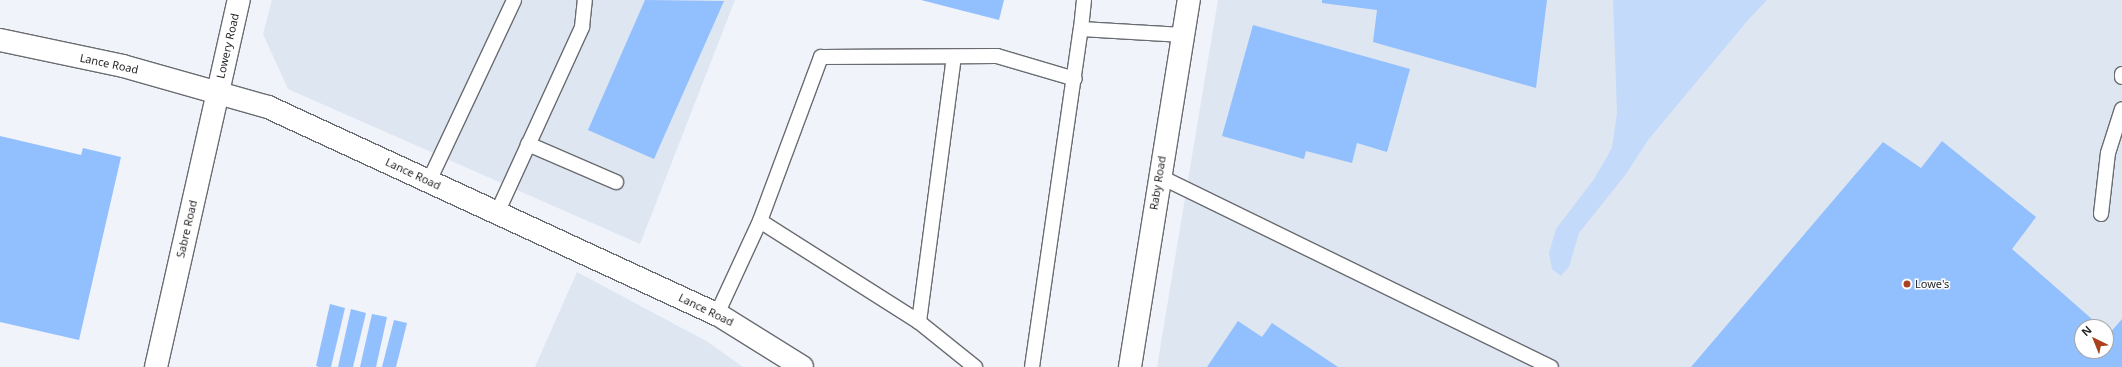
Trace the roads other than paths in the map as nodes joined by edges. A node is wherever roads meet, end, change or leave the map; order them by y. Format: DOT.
graph roads {
  1 [pos="239,0"];
  2 [pos="514,0"];
  3 [pos="585,0"];
  4 [pos="1084,0"];
  5 [pos="1189,0"];
  6 [pos="1081,29"];
  7 [pos="1183,35"];
  8 [pos="0,40"];
  9 [pos="954,57"];
  10 [pos="2122,74"];
  11 [pos="2122,77"];
  12 [pos="1075,79"];
  13 [pos="218,91"];
  14 [pos="2122,109"];
  15 [pos="528,144"];
  16 [pos="1159,176"];
  17 [pos="429,182"];
  18 [pos="616,182"];
  19 [pos="497,213"];
  20 [pos="2101,214"];
  21 [pos="760,221"];
  22 [pos="717,314"];
  23 [pos="920,322"];
  24 [pos="156,367"];
  25 [pos="802,367"];
  26 [pos="975,367"];
  27 [pos="1032,367"];
  28 [pos="1130,367"];
  29 [pos="1551,367"];
  1 -- 13 [label="street, Lowery Road"];
  2 -- 17 [label="lane"];
  3 -- 15 [label="lane"];
  4 -- 6 [label="lane"];
  5 -- 7 [label="street, Raby Road"];
  6 -- 7 [label="lane"];
  6 -- 12 [label="lane"];
  7 -- 16 [label="street, Raby Road"];
  8 -- 13 [label="street, Lance Road"];
  9 -- 12 [label="lane"];
  9 -- 21 [label="lane"];
  9 -- 23 [label="lane"];
  10 -- 11 [label="lane"];
  12 -- 27 [label="lane"];
  13 -- 17 [label="street, Lance Road"];
  13 -- 24 [label="street, Sabre Road"];
  14 -- 20 [label="lane"];
  15 -- 18 [label="lane"];
  15 -- 19 [label="lane"];
  16 -- 28 [label="street, Raby Road"];
  16 -- 29 [label="lane"];
  17 -- 19 [label="street, Lance Road"];
  19 -- 22 [label="street, Lance Road"];
  21 -- 22 [label="lane"];
  21 -- 23 [label="lane"];
  22 -- 25 [label="street, Lance Road"];
  23 -- 26 [label="lane"];
}
